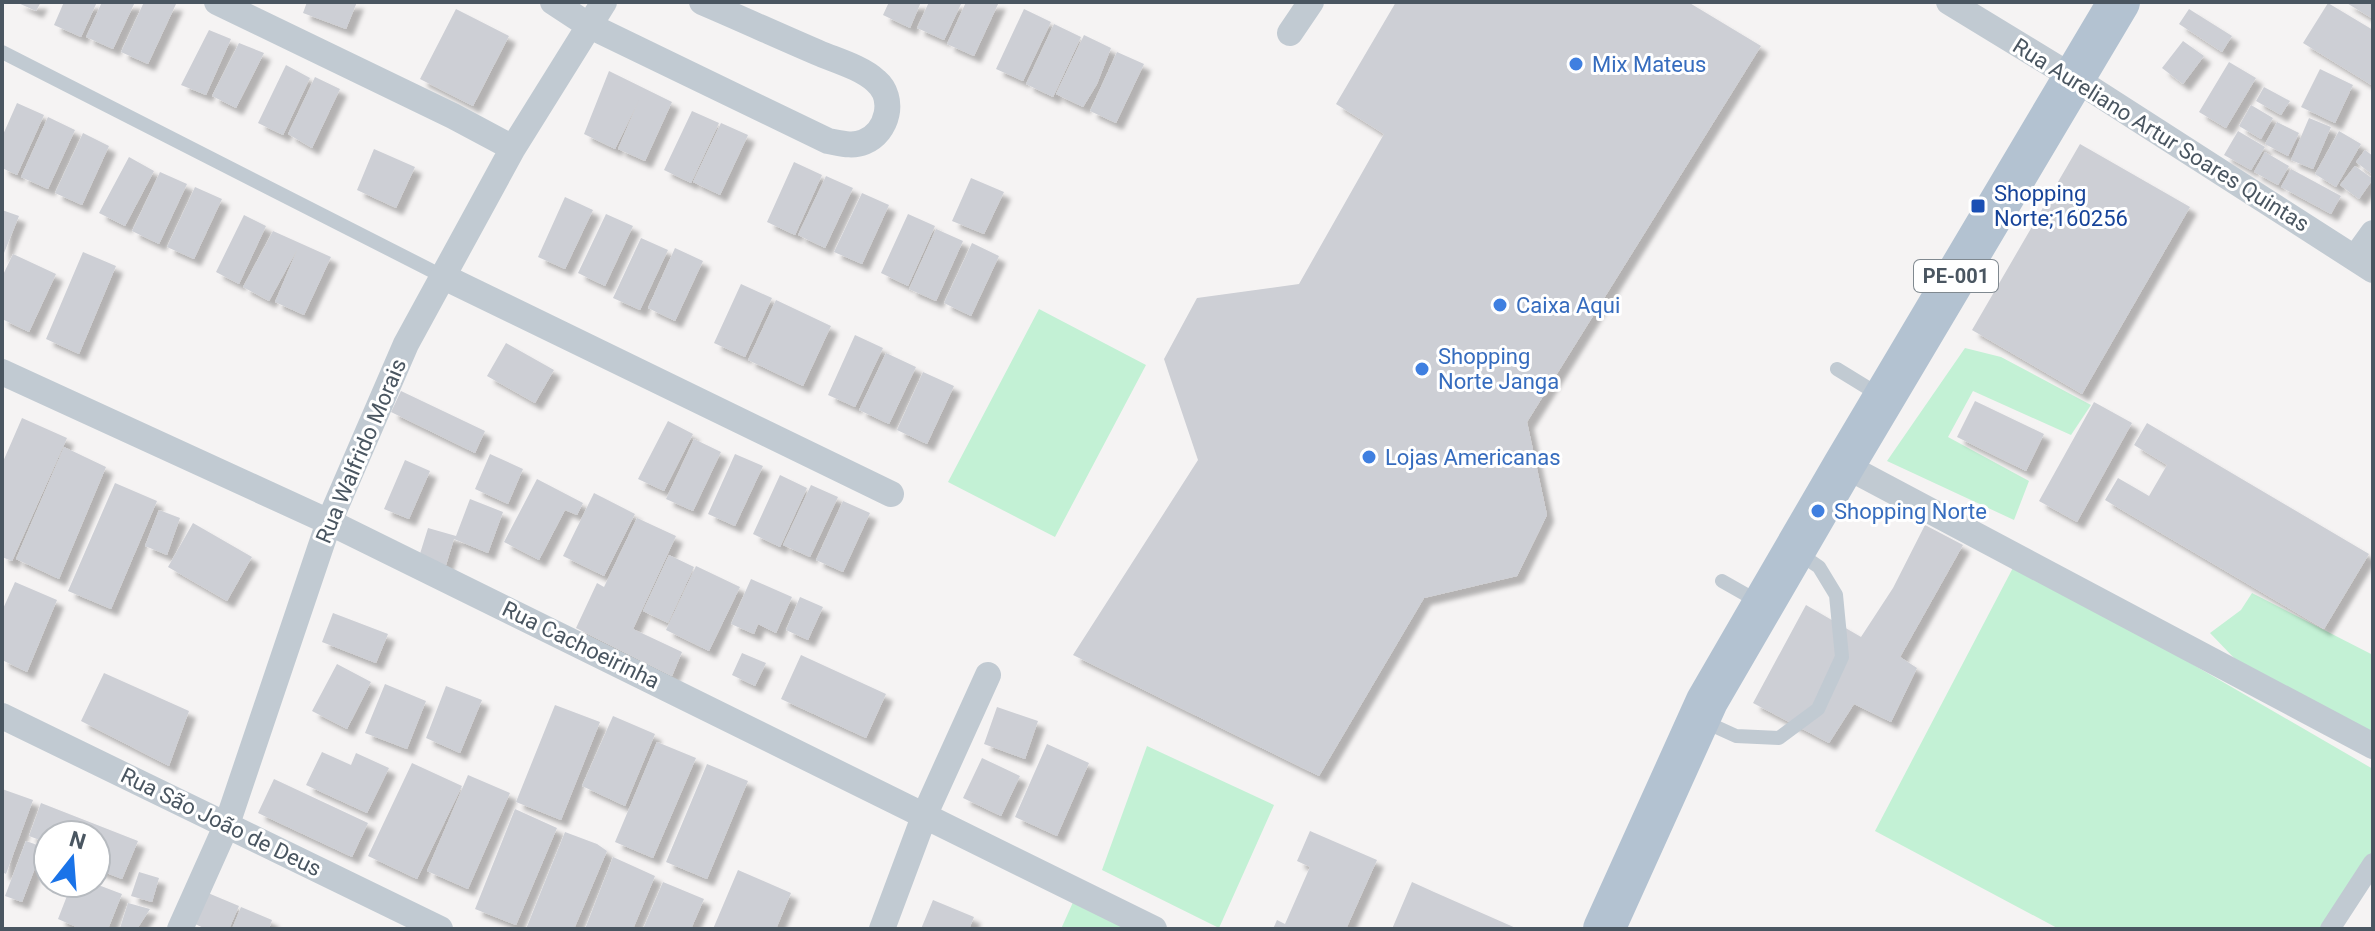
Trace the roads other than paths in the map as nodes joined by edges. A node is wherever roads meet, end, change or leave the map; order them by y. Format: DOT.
graph roads {
  1 [pos="217,2"];
  2 [pos="553,2"];
  3 [pos="604,2"];
  4 [pos="702,2"];
  5 [pos="1311,2"];
  6 [pos="1949,2"];
  7 [pos="2119,2"];
  8 [pos="588,25"];
  9 [pos="1290,33"];
  10 [pos="2,52"];
  11 [pos="2074,78"];
  12 [pos="513,148"];
  13 [pos="2373,233"];
  14 [pos="2364,264"];
  15 [pos="444,277"];
  16 [pos="1837,369"];
  17 [pos="2,372"];
  18 [pos="1884,397"];
  19 [pos="1844,465"];
  20 [pos="891,494"];
  21 [pos="329,522"];
  22 [pos="1795,551"];
  23 [pos="1722,581"];
  24 [pos="1763,604"];
  25 [pos="988,675"];
  26 [pos="2,716"];
  27 [pos="1699,719"];
  28 [pos="2373,746"];
  29 [pos="925,814"];
  30 [pos="227,824"];
  31 [pos="2373,863"];
  32 [pos="180,929"];
  33 [pos="440,929"];
  34 [pos="882,929"];
  35 [pos="1154,929"];
  36 [pos="1604,929"];
  37 [pos="2330,929"];
  1 -- 12 [label="street"];
  2 -- 8 [label="street"];
  3 -- 8 [label="street, Rua Walfrido Morais"];
  4 -- 8 [label="street"];
  5 -- 9 [label="street"];
  6 -- 11 [label="street, Rua Aureliano Artur Soares Quintas"];
  7 -- 11 [label="main road, PE-001"];
  8 -- 12 [label="street, Rua Walfrido Morais"];
  10 -- 15 [label="lane"];
  11 -- 14 [label="street, Rua Aureliano Artur Soares Quintas"];
  11 -- 18 [label="main road, PE-001"];
  12 -- 15 [label="street, Rua Walfrido Morais"];
  13 -- 14 [label="street"];
  15 -- 20 [label="street"];
  15 -- 21 [label="street, Rua Walfrido Morais"];
  16 -- 18 [label="lane"];
  17 -- 21 [label="street, Rua Cachoeirinha"];
  18 -- 19 [label="main road, PE-001"];
  19 -- 22 [label="main road, PE-001"];
  19 -- 28 [label="street"];
  21 -- 29 [label="street, Rua Cachoeirinha"];
  21 -- 30 [label="street, Rua Walfrido Morais"];
  22 -- 24 [label="main road, PE-001"];
  22 -- 27 [label="lane"];
  23 -- 24 [label="lane"];
  24 -- 27 [label="main road, PE-001"];
  25 -- 29 [label="street"];
  26 -- 30 [label="street, Rua São João de Deus"];
  27 -- 36 [label="main road, PE-001"];
  29 -- 34 [label="street"];
  29 -- 35 [label="street, Rua Cachoeirinha"];
  30 -- 32 [label="street, Rua Walfrido Morais"];
  30 -- 33 [label="street, Rua São João de Deus"];
  31 -- 37 [label="street"];
}
